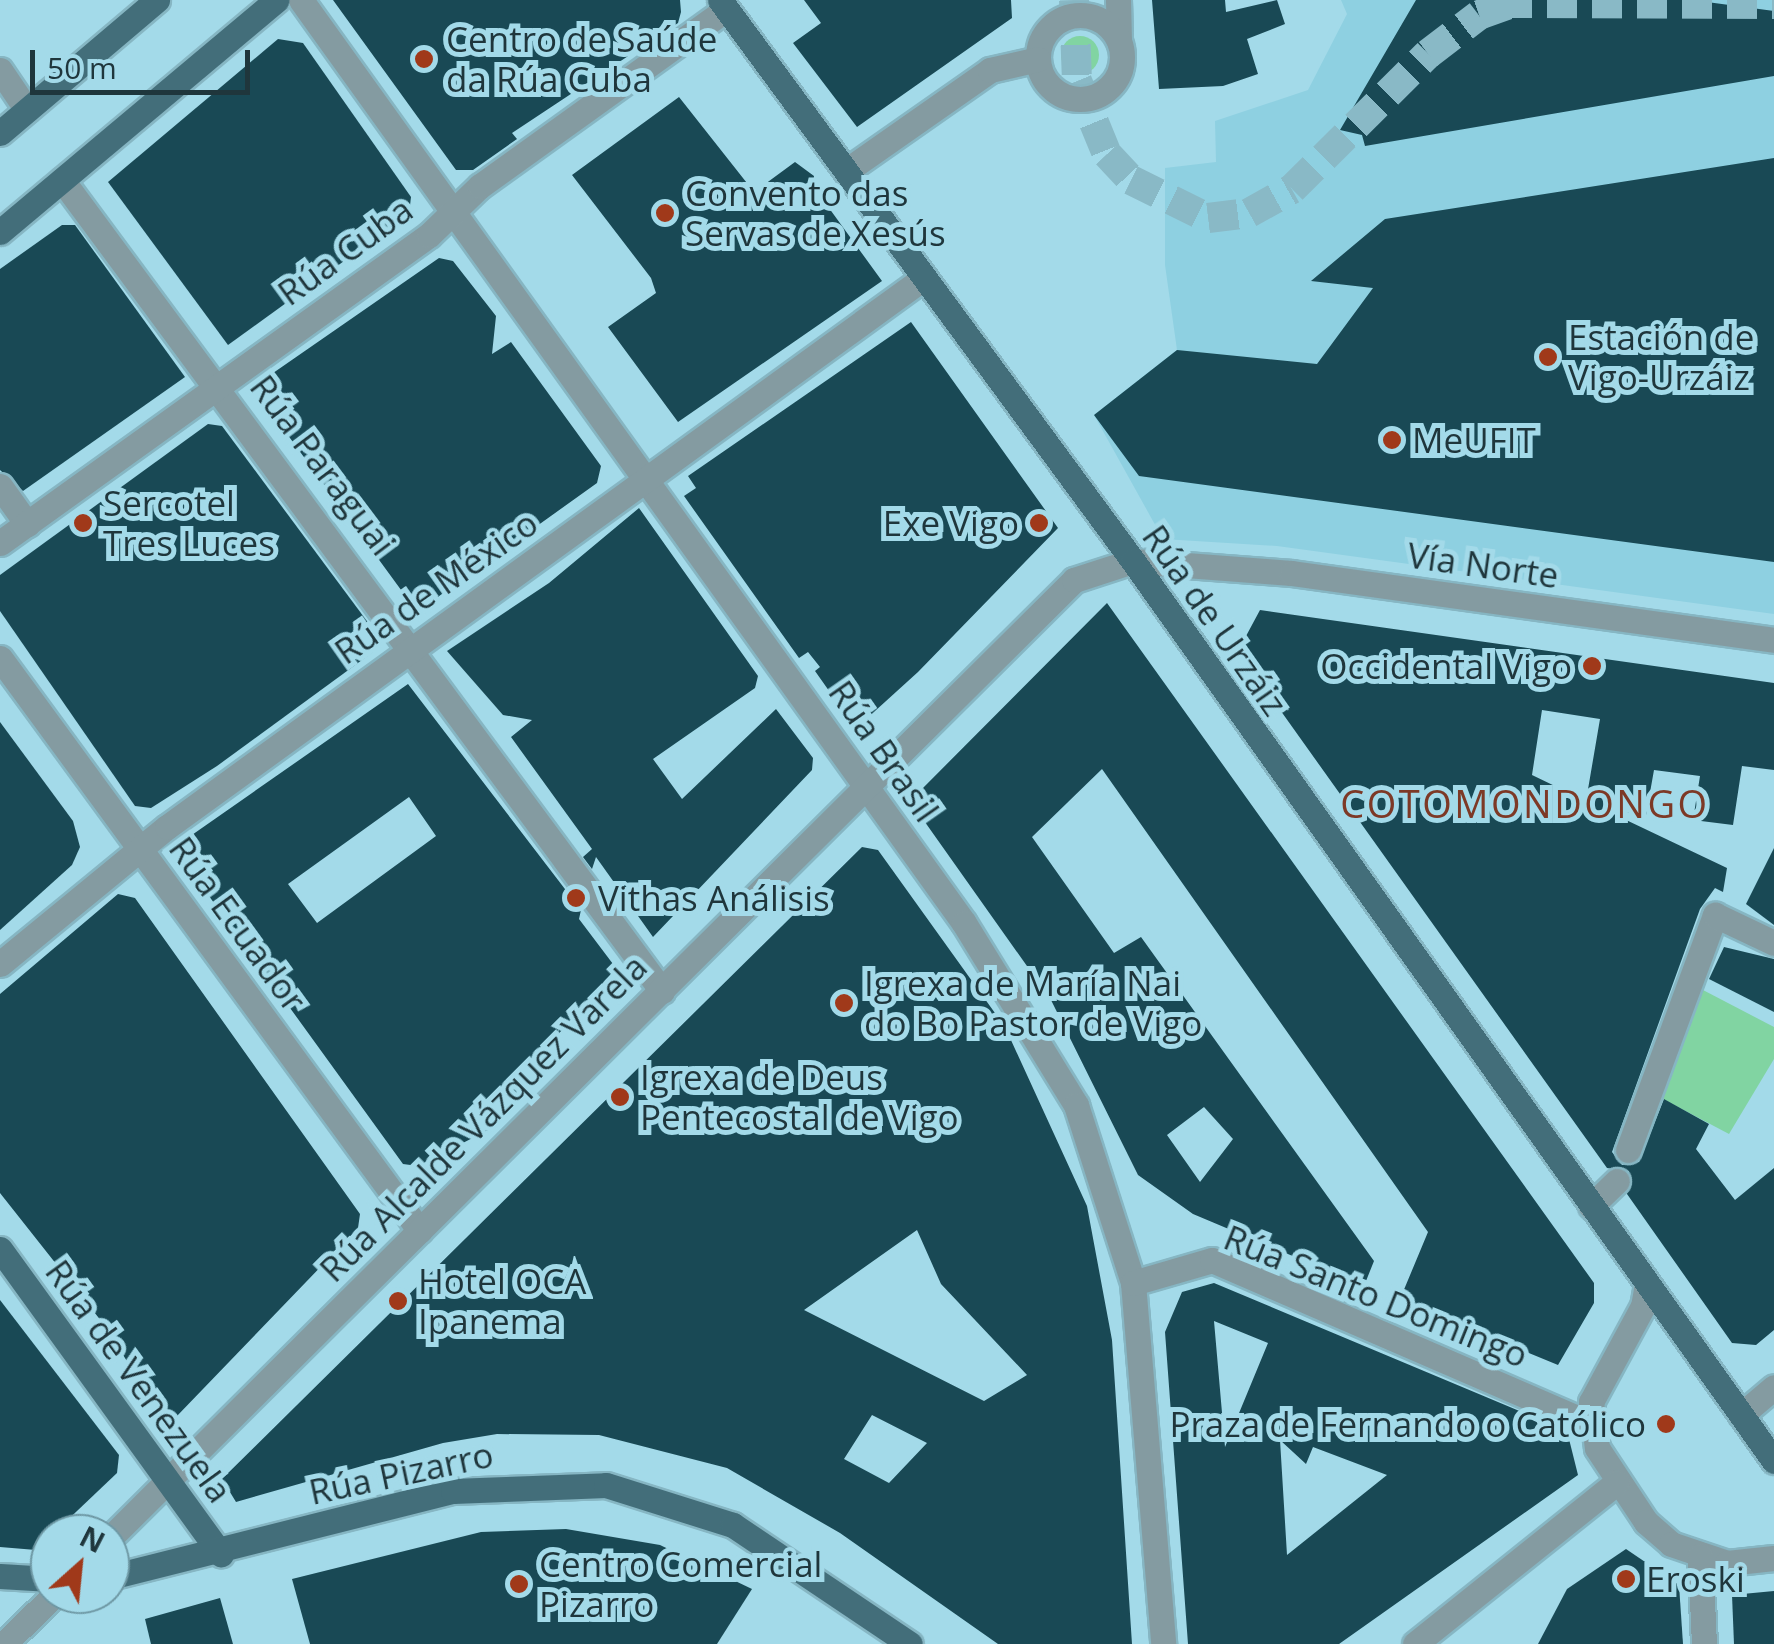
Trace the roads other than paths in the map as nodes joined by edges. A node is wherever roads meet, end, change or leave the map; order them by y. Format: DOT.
graph roads {
  1 [pos="157,0"];
  2 [pos="276,0"];
  3 [pos="301,0"];
  4 [pos="1050,0"];
  5 [pos="1118,0"];
  6 [pos="723,5"];
  7 [pos="1049,28"];
  8 [pos="1119,41"];
  9 [pos="1038,59"];
  10 [pos="0,70"];
  11 [pos="27,110"];
  12 [pos="0,133"];
  13 [pos="846,171"];
  14 [pos="62,180"];
  15 [pos="454,212"];
  16 [pos="0,232"];
  17 [pos="922,279"];
  18 [pos="220,386"];
  19 [pos="646,480"];
  20 [pos="0,486"];
  21 [pos="27,524"];
  22 [pos="0,543"];
  23 [pos="1134,561"];
  24 [pos="1774,640"];
  25 [pos="416,648"];
  26 [pos="0,658"];
  27 [pos="866,785"];
  28 [pos="139,848"];
  29 [pos="1774,944"];
  30 [pos="0,964"];
  31 [pos="662,990"];
  32 [pos="1628,1150"];
  33 [pos="1617,1181"];
  34 [pos="1591,1206"];
  35 [pos="420,1230"];
  36 [pos="0,1250"];
  37 [pos="1133,1284"];
  38 [pos="1652,1300"];
  39 [pos="1774,1387"];
  40 [pos="1741,1416"];
  41 [pos="1591,1424"];
  42 [pos="1774,1461"];
  43 [pos="170,1477"];
  44 [pos="1616,1483"];
  45 [pos="130,1518"];
  46 [pos="221,1554"];
  47 [pos="1700,1556"];
  48 [pos="1774,1558"];
  49 [pos="130,1573"];
  50 [pos="0,1576"];
  51 [pos="30,1578"];
  52 [pos="35,1614"];
  53 [pos="4,1644"];
  54 [pos="910,1644"];
  55 [pos="1163,1644"];
  56 [pos="1416,1644"];
  57 [pos="1704,1644"];
  1 -- 11 [label="main road"];
  2 -- 14 [label="main road"];
  3 -- 15 [label="street, Rúa Brasil"];
  4 -- 7 [label="street"];
  5 -- 8 [label="street"];
  6 -- 13 [label="main road, Rúa de Urzáiz"];
  6 -- 15 [label="street, Rúa Cuba"];
  7 -- 8 [label="street"];
  7 -- 9 [label="street"];
  8 -- 9 [label="street"];
  9 -- 13 [label="street"];
  10 -- 11 [label="street"];
  11 -- 12 [label="main road"];
  13 -- 17 [label="main road, Rúa de Urzáiz"];
  14 -- 16 [label="main road"];
  14 -- 18 [label="street, Rúa Paraguai"];
  15 -- 18 [label="street, Rúa Cuba"];
  15 -- 19 [label="street, Rúa Brasil"];
  17 -- 19 [label="street, Rúa de México"];
  17 -- 23 [label="main road, Rúa de Urzáiz"];
  18 -- 21 [label="street, Rúa Cuba"];
  18 -- 25 [label="street, Rúa Paraguai"];
  19 -- 25 [label="street, Rúa de México"];
  19 -- 27 [label="street, Rúa Brasil"];
  20 -- 21 [label="street"];
  21 -- 22 [label="street, Rúa Cuba"];
  23 -- 24 [label="street, Vía Norte"];
  23 -- 27 [label="street, Rúa Alcalde Vázquez Varela"];
  23 -- 34 [label="main road, Rúa de Urzáiz"];
  25 -- 28 [label="street, Rúa de México"];
  25 -- 31 [label="street, Rúa Paraguai"];
  26 -- 28 [label="street, Rúa Ecuador"];
  27 -- 31 [label="street, Rúa Alcalde Vázquez Varela"];
  27 -- 37 [label="street, Rúa Brasil"];
  28 -- 30 [label="street, Rúa de México"];
  28 -- 35 [label="street, Rúa Ecuador"];
  29 -- 32 [label="street"];
  31 -- 35 [label="street, Rúa Alcalde Vázquez Varela"];
  33 -- 34 [label="street"];
  34 -- 38 [label="main road, Rúa de Urzáiz"];
  35 -- 43 [label="street, Rúa Alcalde Vázquez Varela"];
  36 -- 43 [label="main road, Rúa de Venezuela"];
  37 -- 41 [label="street, Rúa Santo Domingo"];
  37 -- 55 [label="street, Rúa Brasil"];
  38 -- 40 [label="main road, Rúa de Urzáiz"];
  38 -- 41 [label="street"];
  39 -- 40 [label="street"];
  40 -- 42 [label="main road, Rúa de Urzáiz"];
  41 -- 44 [label="street"];
  43 -- 45 [label="street, Rúa Alcalde Vázquez Varela"];
  43 -- 46 [label="main road, Rúa de Venezuela"];
  44 -- 47 [label="street"];
  44 -- 56 [label="street"];
  46 -- 49 [label="main road, Rúa Pizarro"];
  46 -- 54 [label="main road, Rúa Pizarro"];
  47 -- 48 [label="street"];
  47 -- 57 [label="street"];
  50 -- 51 [label="main road"];
  52 -- 53 [label="street"];
}
